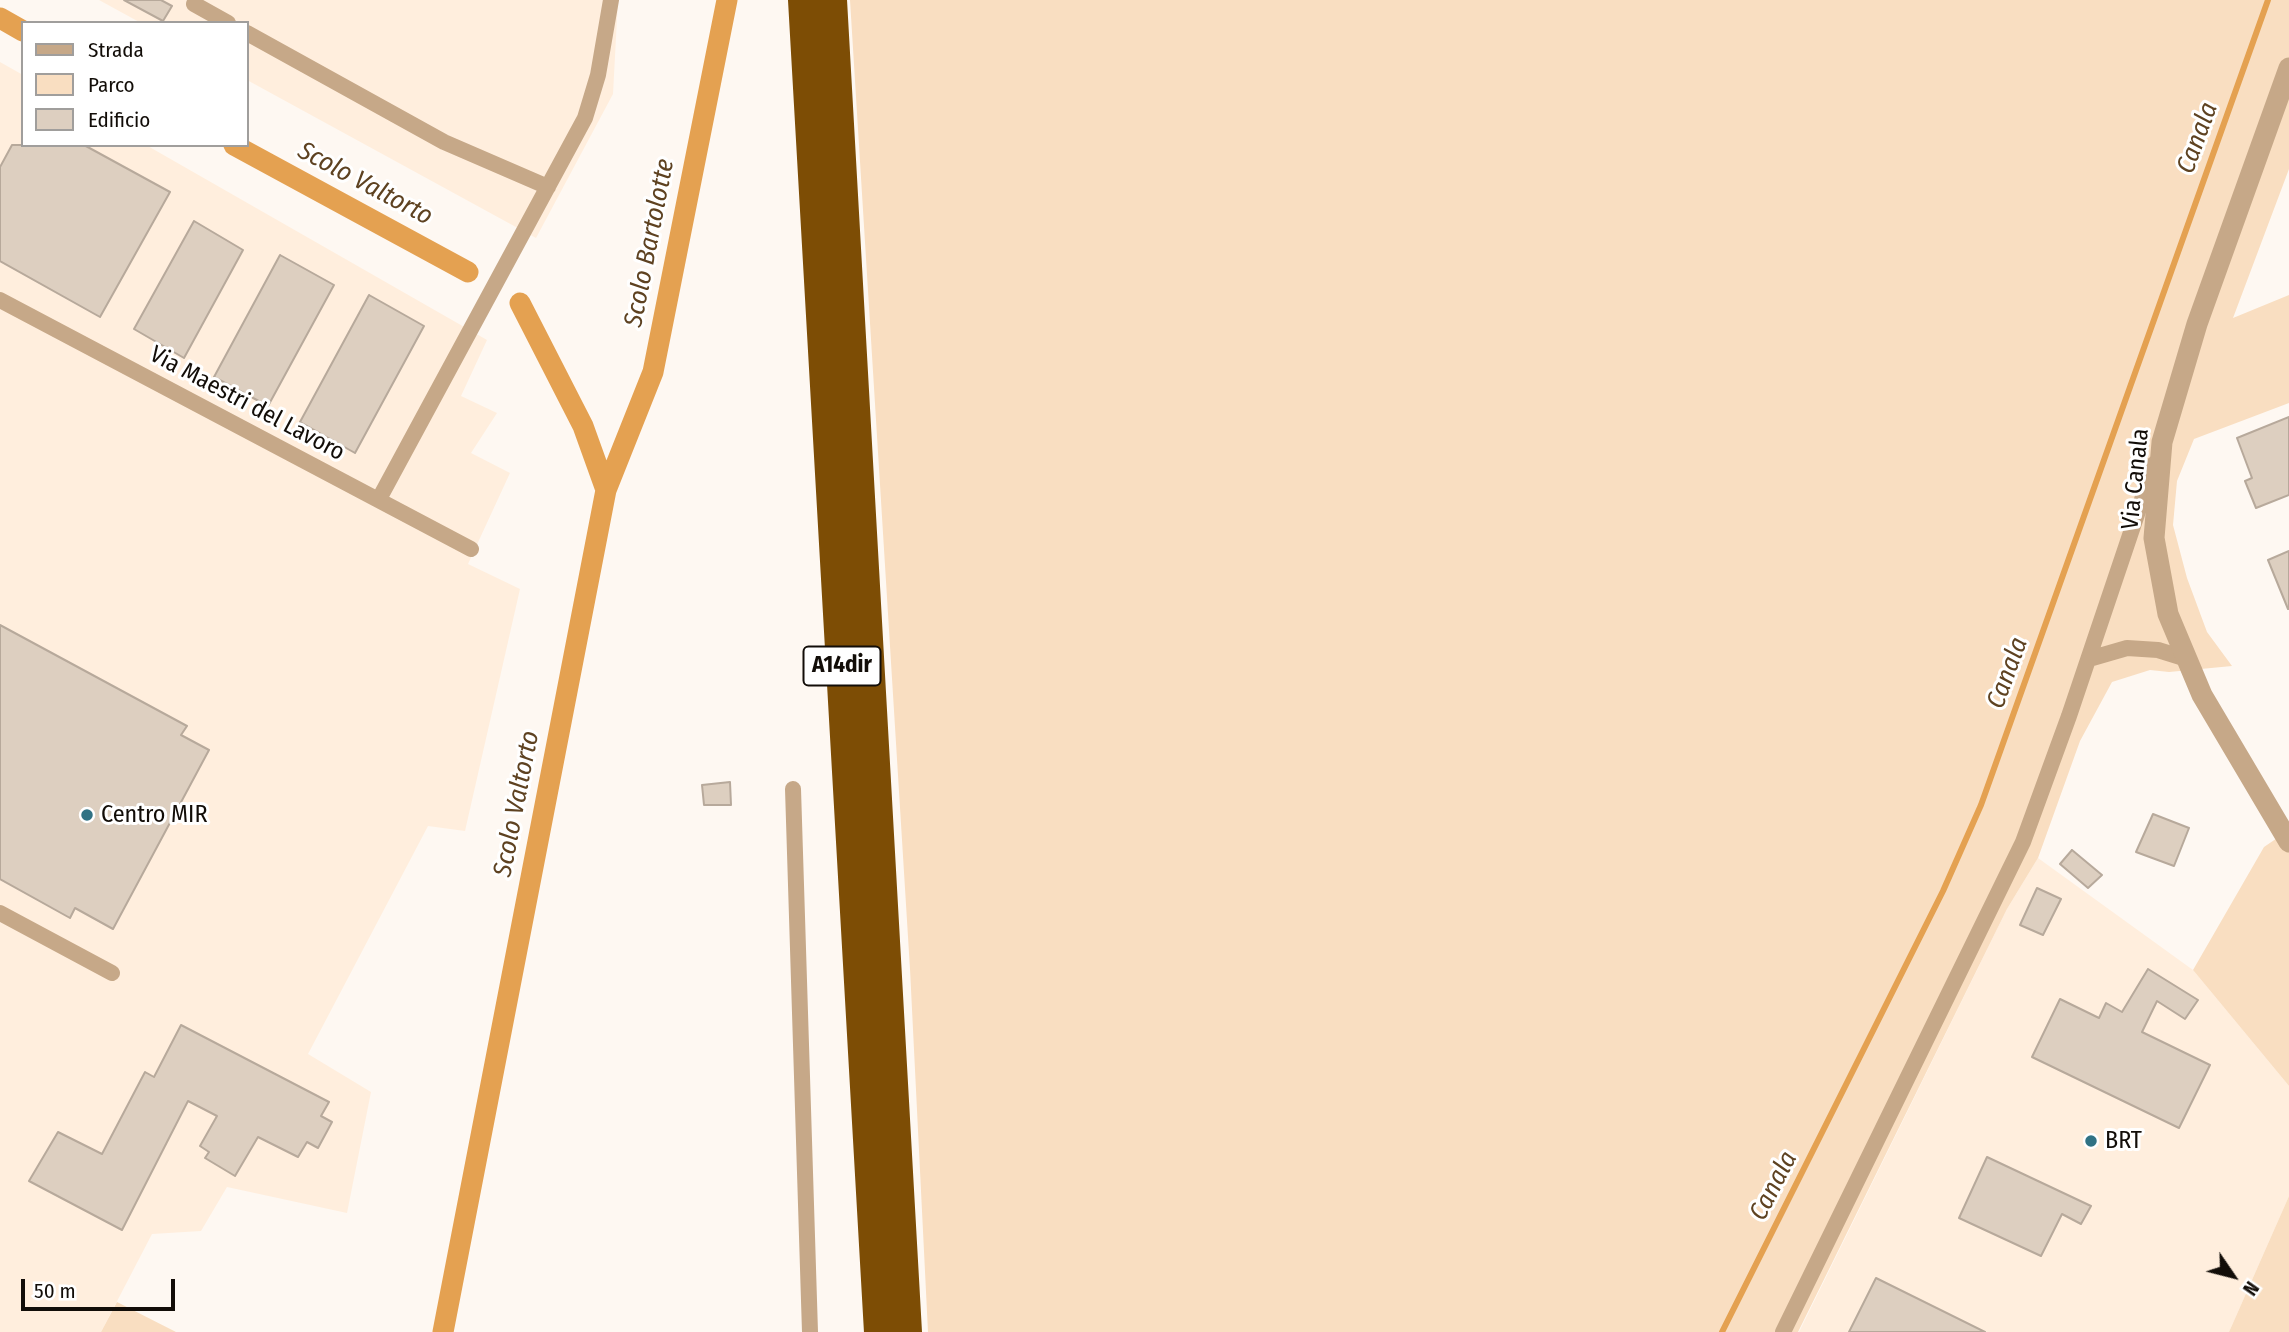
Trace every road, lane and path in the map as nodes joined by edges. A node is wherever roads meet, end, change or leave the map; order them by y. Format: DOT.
graph roads {
  1 [pos="611,0"];
  2 [pos="803,0"];
  3 [pos="832,0"];
  4 [pos="194,4"];
  5 [pos="224,21"];
  6 [pos="248,34"];
  7 [pos="2289,68"];
  8 [pos="548,187"];
  9 [pos="0,300"];
  10 [pos="2162,442"];
  11 [pos="380,499"];
  12 [pos="471,549"];
  13 [pos="2089,659"];
  14 [pos="2187,659"];
  15 [pos="793,789"];
  16 [pos="2289,842"];
  17 [pos="0,912"];
  18 [pos="112,973"];
  19 [pos="810,1332"];
  20 [pos="879,1332"];
  21 [pos="907,1332"];
  22 [pos="1783,1332"];
  1 -- 8 [label="street"];
  2 -- 20 [label="highway, A14dir"];
  3 -- 21 [label="highway, A14dir"];
  4 -- 5 [label="street"];
  6 -- 8 [label="street"];
  7 -- 10 [label="street, Via Canala"];
  8 -- 11 [label="street"];
  9 -- 11 [label="street, Via Maestri del Lavoro"];
  10 -- 13 [label="street"];
  10 -- 14 [label="street, Via Canala"];
  11 -- 12 [label="street, Via Maestri del Lavoro"];
  13 -- 14 [label="street"];
  13 -- 22 [label="street"];
  14 -- 16 [label="street, Via Canala"];
  15 -- 19 [label="street"];
  17 -- 18 [label="street"];
}
